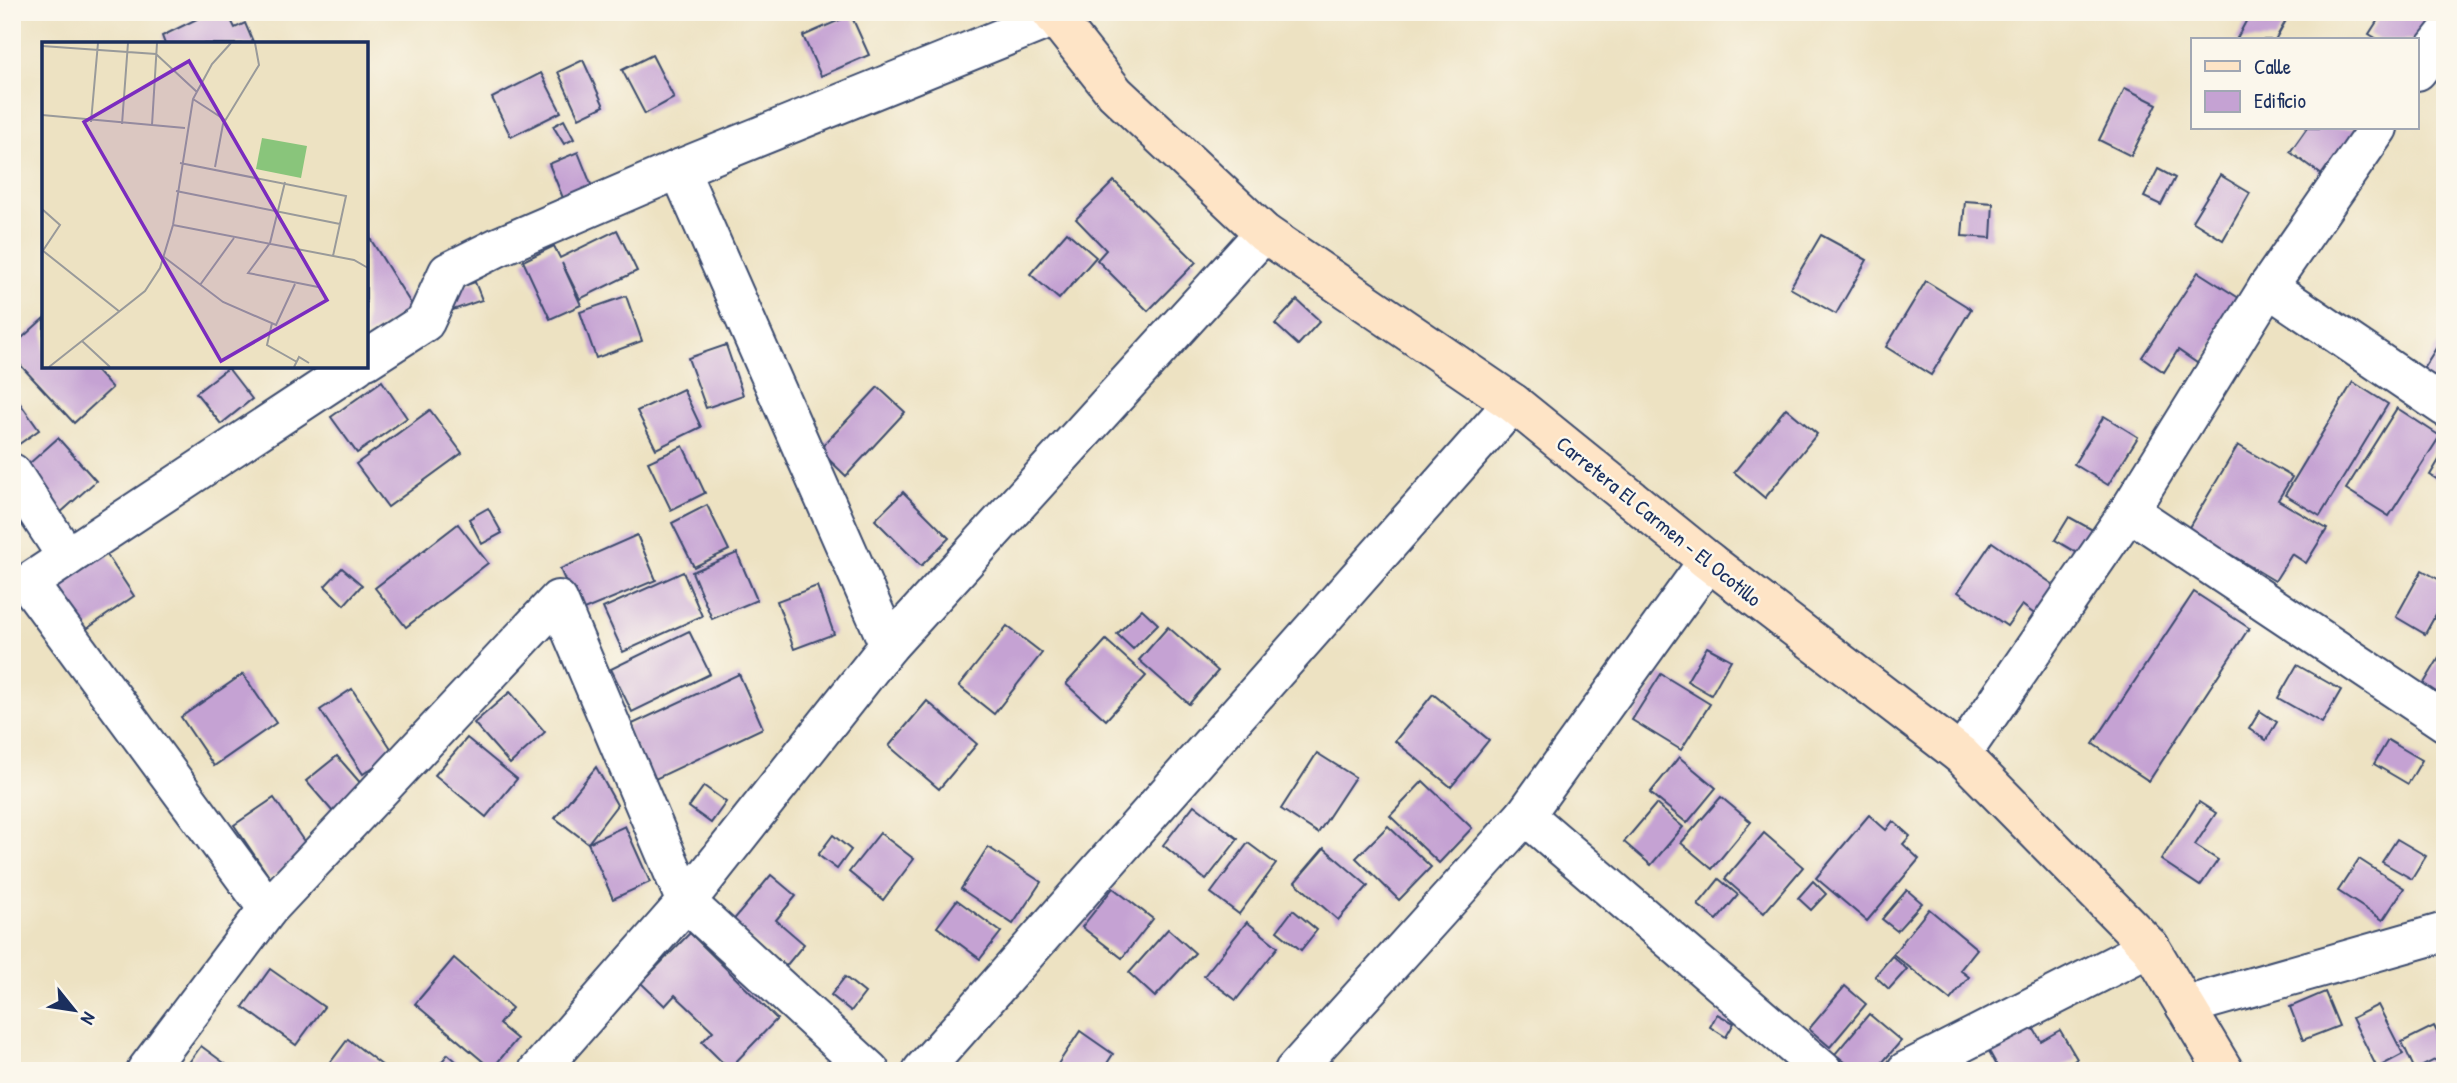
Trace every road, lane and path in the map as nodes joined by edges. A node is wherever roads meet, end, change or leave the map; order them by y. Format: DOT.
graph roads {
  1 [pos="1053,14"];
  2 [pos="2377,130"];
  3 [pos="679,169"];
  4 [pos="1264,233"];
  5 [pos="2268,287"];
  6 [pos="368,359"];
  7 [pos="353,368"];
  8 [pos="1513,403"];
  9 [pos="2445,407"];
  10 [pos="12,473"];
  11 [pos="2129,511"];
  12 [pos="66,557"];
  13 [pos="1708,561"];
  14 [pos="889,645"];
  15 [pos="2445,722"];
  16 [pos="1961,755"];
  17 [pos="1525,815"];
  18 [pos="686,902"];
  19 [pos="268,909"];
  20 [pos="2445,932"];
  21 [pos="2150,947"];
  22 [pos="2185,1006"];
  23 [pos="146,1071"];
  24 [pos="538,1071"];
  25 [pos="870,1071"];
  26 [pos="922,1071"];
  27 [pos="1294,1071"];
  28 [pos="1822,1071"];
  29 [pos="1906,1071"];
  30 [pos="2224,1071"];
  1 -- 3 [label="street"];
  1 -- 4 [label="main road, Carretera El Carmen - El Ocotillo"];
  2 -- 5 [label="street"];
  3 -- 6 [label="street"];
  3 -- 14 [label="street"];
  4 -- 8 [label="main road, Carretera El Carmen - El Ocotillo"];
  4 -- 14 [label="street"];
  5 -- 9 [label="street"];
  5 -- 11 [label="street"];
  7 -- 12 [label="street"];
  8 -- 13 [label="main road, Carretera El Carmen - El Ocotillo"];
  8 -- 26 [label="street"];
  10 -- 12 [label="street"];
  11 -- 15 [label="street"];
  11 -- 16 [label="street"];
  12 -- 19 [label="street"];
  13 -- 16 [label="main road, Carretera El Carmen - El Ocotillo"];
  13 -- 17 [label="street"];
  14 -- 18 [label="street"];
  16 -- 21 [label="main road, Carretera El Carmen - El Ocotillo"];
  17 -- 27 [label="street"];
  17 -- 28 [label="street"];
  18 -- 19 [label="street"];
  18 -- 24 [label="street"];
  18 -- 25 [label="street"];
  19 -- 23 [label="street"];
  20 -- 22 [label="street"];
  21 -- 22 [label="main road, Carretera El Carmen - El Ocotillo"];
  21 -- 29 [label="street"];
  22 -- 30 [label="main road, Carretera El Carmen - El Ocotillo"];
}
